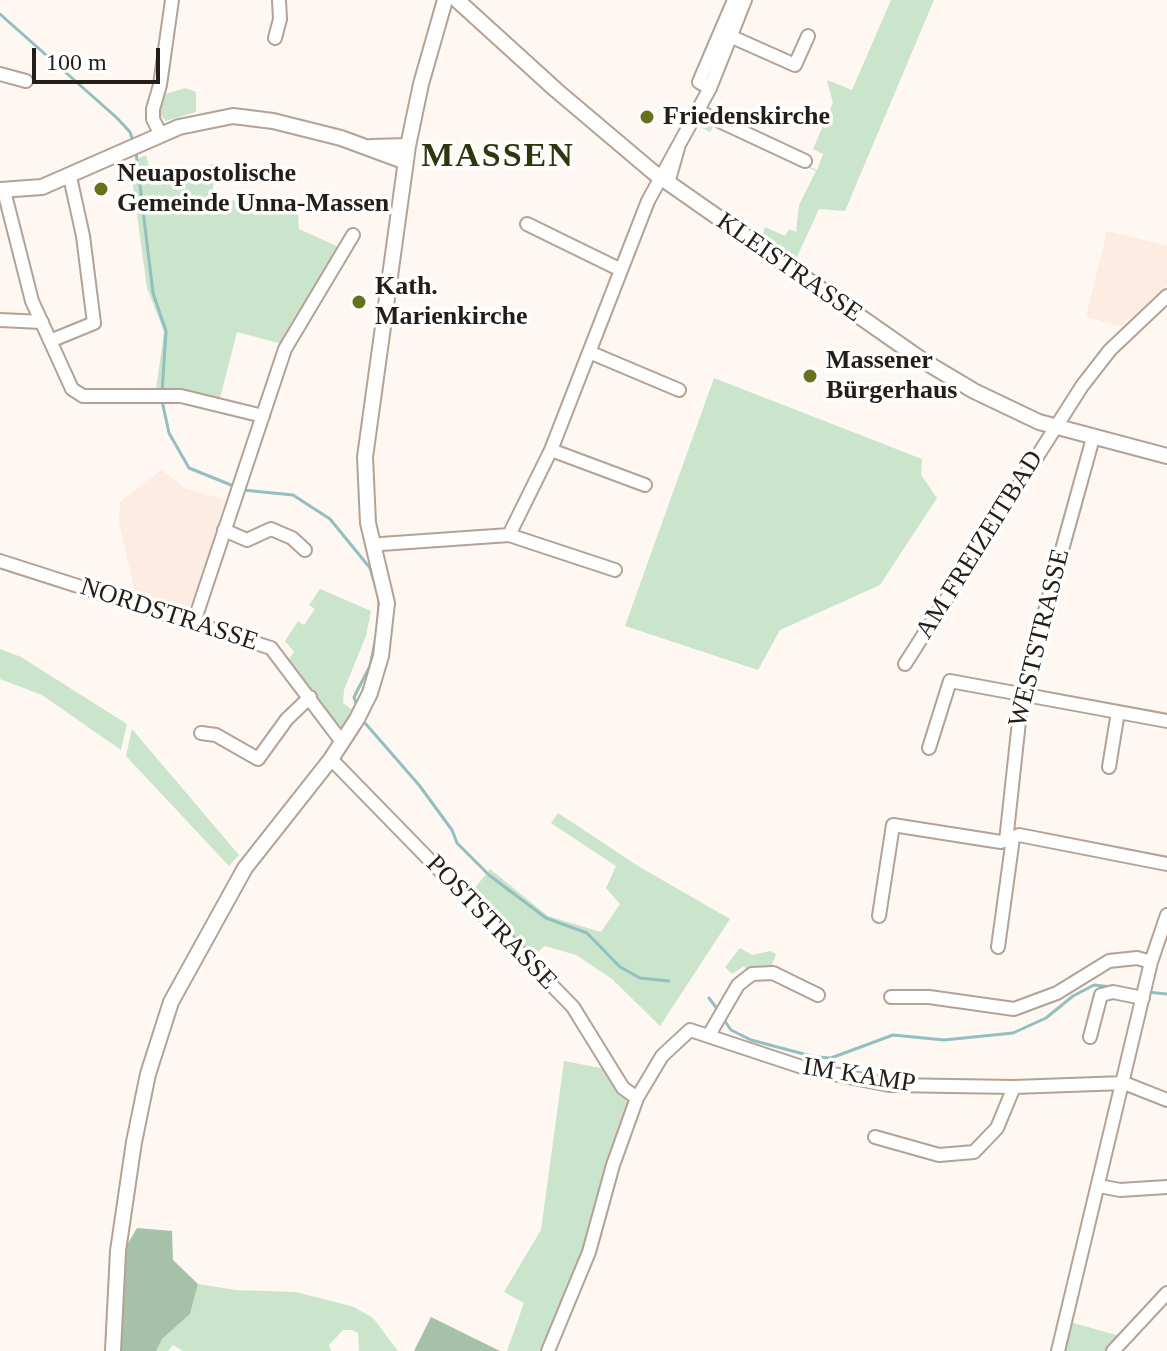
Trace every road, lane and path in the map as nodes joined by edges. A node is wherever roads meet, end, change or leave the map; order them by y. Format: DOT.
graph roads {
  1 [pos="172,0"];
  2 [pos="279,0"];
  3 [pos="445,0"];
  4 [pos="457,0"];
  5 [pos="734,0"];
  6 [pos="745,0"];
  7 [pos="808,36"];
  8 [pos="732,37"];
  9 [pos="275,38"];
  10 [pos="0,74"];
  11 [pos="26,81"];
  12 [pos="710,88"];
  13 [pos="698,111"];
  14 [pos="161,135"];
  15 [pos="407,154"];
  16 [pos="805,161"];
  17 [pos="70,177"];
  18 [pos="664,180"];
  19 [pos="2,190"];
  20 [pos="527,224"];
  21 [pos="353,235"];
  22 [pos="619,269"];
  23 [pos="1167,296"];
  24 [pos="0,320"];
  25 [pos="42,322"];
  26 [pos="50,341"];
  27 [pos="589,352"];
  28 [pos="679,390"];
  29 [pos="263,416"];
  30 [pos="1054,427"];
  31 [pos="1093,438"];
  32 [pos="551,450"];
  33 [pos="1167,456"];
  34 [pos="645,485"];
  35 [pos="224,530"];
  36 [pos="509,535"];
  37 [pos="381,544"];
  38 [pos="305,550"];
  39 [pos="0,561"];
  40 [pos="615,570"];
  41 [pos="194,622"];
  42 [pos="905,664"];
  43 [pos="1022,694"];
  44 [pos="310,697"];
  45 [pos="1118,712"];
  46 [pos="1167,721"];
  47 [pos="201,733"];
  48 [pos="342,742"];
  49 [pos="929,748"];
  50 [pos="331,759"];
  51 [pos="1109,767"];
  52 [pos="1010,839"];
  53 [pos="1167,864"];
  54 [pos="1167,915"];
  55 [pos="879,916"];
  56 [pos="998,947"];
  57 [pos="1151,962"];
  58 [pos="1144,993"];
  59 [pos="818,995"];
  60 [pos="891,997"];
  61 [pos="709,1035"];
  62 [pos="1090,1037"];
  63 [pos="1124,1083"];
  64 [pos="1014,1087"];
  65 [pos="637,1098"];
  66 [pos="1167,1100"];
  67 [pos="875,1137"];
  68 [pos="1099,1186"];
  69 [pos="1167,1187"];
  70 [pos="1167,1293"];
  71 [pos="113,1351"];
  72 [pos="548,1351"];
  73 [pos="1058,1351"];
  74 [pos="1113,1351"];
  1 -- 14 [label="street"];
  2 -- 9 [label="street"];
  3 -- 15 [label="main road"];
  4 -- 18 [label="main road, KLEISTRASSE"];
  5 -- 12 [label="street"];
  6 -- 8 [label="street"];
  7 -- 8 [label="street"];
  8 -- 12 [label="street"];
  10 -- 11 [label="street"];
  12 -- 13 [label="street"];
  13 -- 16 [label="street"];
  13 -- 18 [label="street"];
  14 -- 15 [label="main road"];
  14 -- 17 [label="main road"];
  15 -- 48 [label="main road"];
  17 -- 19 [label="main road"];
  17 -- 26 [label="street"];
  18 -- 22 [label="street"];
  18 -- 30 [label="main road, KLEISTRASSE"];
  19 -- 25 [label="street"];
  20 -- 22 [label="street"];
  21 -- 29 [label="street"];
  22 -- 27 [label="street"];
  23 -- 30 [label="street, AM FREIZEITBAD"];
  24 -- 25 [label="street"];
  25 -- 26 [label="street"];
  26 -- 29 [label="street"];
  27 -- 28 [label="street"];
  27 -- 32 [label="street"];
  29 -- 35 [label="street"];
  30 -- 31 [label="main road, KLEISTRASSE"];
  30 -- 42 [label="street, AM FREIZEITBAD"];
  31 -- 33 [label="main road, KLEISTRASSE"];
  31 -- 43 [label="street, WESTSTRASSE"];
  32 -- 34 [label="street"];
  32 -- 36 [label="street"];
  35 -- 38 [label="street"];
  35 -- 41 [label="street"];
  36 -- 37 [label="street"];
  36 -- 40 [label="street"];
  39 -- 41 [label="street, NORDSTRASSE"];
  41 -- 44 [label="street, NORDSTRASSE"];
  43 -- 45 [label="street"];
  43 -- 49 [label="street"];
  43 -- 52 [label="street, WESTSTRASSE"];
  44 -- 47 [label="street"];
  44 -- 48 [label="street, NORDSTRASSE"];
  45 -- 46 [label="street"];
  45 -- 51 [label="street"];
  48 -- 50 [label="main road"];
  50 -- 65 [label="street, POSTSTRASSE"];
  50 -- 71 [label="main road"];
  52 -- 53 [label="street"];
  52 -- 55 [label="street"];
  52 -- 56 [label="street, WESTSTRASSE"];
  54 -- 57 [label="street"];
  57 -- 58 [label="street"];
  57 -- 60 [label="street"];
  58 -- 62 [label="street"];
  58 -- 63 [label="street"];
  59 -- 61 [label="street"];
  61 -- 64 [label="street, IM KAMP"];
  61 -- 65 [label="street, IM KAMP"];
  63 -- 64 [label="street, IM KAMP"];
  63 -- 66 [label="street"];
  63 -- 68 [label="street"];
  64 -- 67 [label="street"];
  65 -- 72 [label="street"];
  68 -- 69 [label="street"];
  68 -- 73 [label="street"];
  70 -- 74 [label="street"];
}
